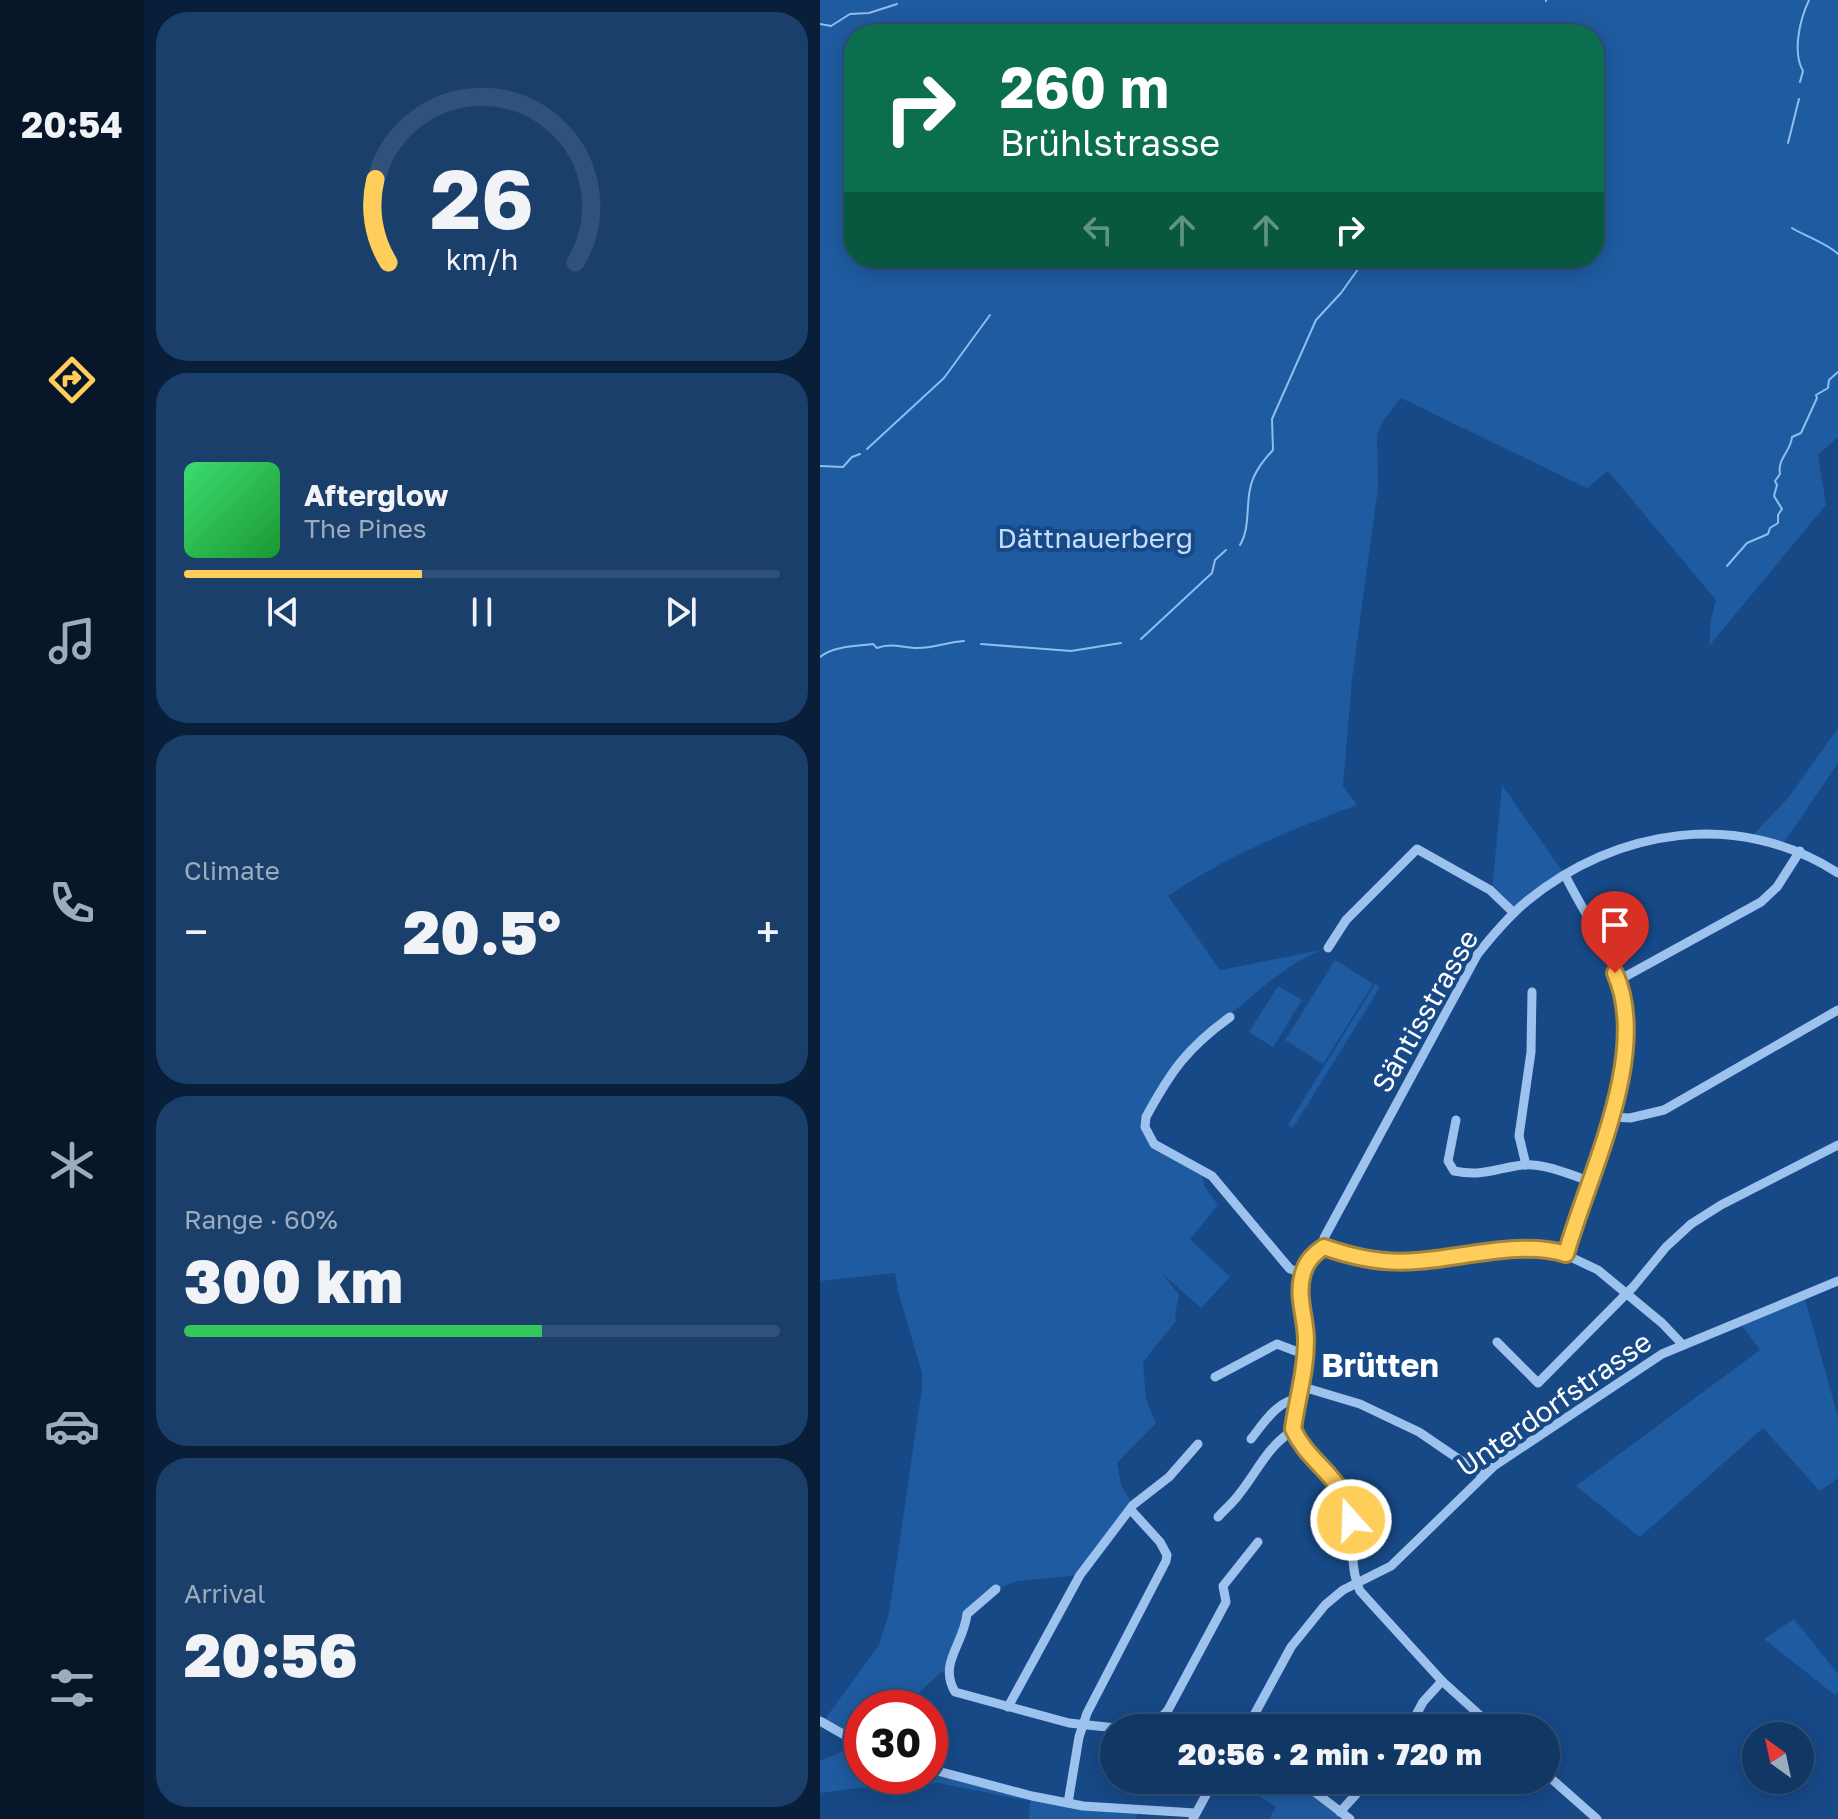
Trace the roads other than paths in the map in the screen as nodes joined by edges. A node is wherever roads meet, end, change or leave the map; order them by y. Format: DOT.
graph roads {
  1 [pos="1800,851"];
  2 [pos="1838,873"];
  3 [pos="1565,875"];
  4 [pos="1514,913"];
  5 [pos="1328,948"];
  6 [pos="1619,980"];
  7 [pos="1532,992"];
  8 [pos="1838,1010"];
  9 [pos="1230,1017"];
  10 [pos="1613,1117"];
  11 [pos="1456,1120"];
  12 [pos="1838,1145"];
  13 [pos="1526,1165"];
  14 [pos="1590,1181"];
  15 [pos="1324,1247"];
  16 [pos="1566,1254"];
  17 [pos="1303,1273"];
  18 [pos="1838,1281"];
  19 [pos="1626,1294"];
  20 [pos="1497,1342"];
  21 [pos="1682,1344"];
  22 [pos="1306,1355"];
  23 [pos="1215,1377"];
  24 [pos="1303,1387"];
  25 [pos="1300,1399"];
  26 [pos="1294,1430"];
  27 [pos="1251,1439"];
  28 [pos="1198,1444"];
  29 [pos="1482,1475"];
  30 [pos="1131,1507"];
  31 [pos="1218,1517"];
  32 [pos="1258,1542"];
  33 [pos="1357,1584"];
  34 [pos="996,1589"];
  35 [pos="1442,1681"];
  36 [pos="1008,1707"];
  37 [pos="1164,1714"];
  38 [pos="1255,1714"];
  39 [pos="1417,1714"];
  40 [pos="1479,1714"];
  41 [pos="820,1721"];
  42 [pos="1082,1726"];
  43 [pos="1100,1727"];
  44 [pos="844,1735"];
  45 [pos="948,1773"];
  46 [pos="1560,1786"];
  47 [pos="1206,1794"];
  48 [pos="1317,1794"];
  49 [pos="1356,1794"];
  50 [pos="1068,1803"];
  51 [pos="1340,1812"];
  52 [pos="1194,1816"];
  53 [pos="1350,1819"];
  54 [pos="1597,1819"];
  1 -- 2 [label="street, Säntisstrasse"];
  1 -- 3 [label="street, Säntisstrasse"];
  1 -- 6 [label="street"];
  3 -- 4 [label="street, Säntisstrasse"];
  3 -- 6 [label="street"];
  4 -- 5 [label="street"];
  4 -- 15 [label="street, Säntisstrasse"];
  6 -- 10 [label="street"];
  7 -- 13 [label="street"];
  8 -- 10 [label="street"];
  9 -- 17 [label="street"];
  10 -- 14 [label="street"];
  11 -- 13 [label="street"];
  12 -- 19 [label="street"];
  13 -- 14 [label="street"];
  14 -- 16 [label="street"];
  15 -- 16 [label="street"];
  15 -- 17 [label="street, Säntisstrasse"];
  16 -- 19 [label="street"];
  17 -- 22 [label="street"];
  18 -- 21 [label="street, Unterdorfstrasse"];
  19 -- 20 [label="street"];
  19 -- 21 [label="street"];
  21 -- 29 [label="street, Unterdorfstrasse"];
  22 -- 23 [label="street"];
  22 -- 24 [label="street"];
  24 -- 25 [label="street"];
  24 -- 29 [label="street"];
  25 -- 26 [label="street"];
  25 -- 27 [label="street"];
  26 -- 31 [label="street"];
  26 -- 33 [label="street"];
  28 -- 30 [label="street"];
  29 -- 33 [label="street, Unterdorfstrasse"];
  30 -- 36 [label="street"];
  30 -- 42 [label="street"];
  32 -- 37 [label="street"];
  33 -- 35 [label="street"];
  33 -- 38 [label="street, Unterdorfstrasse"];
  34 -- 36 [label="street"];
  35 -- 39 [label="street"];
  35 -- 40 [label="street"];
  36 -- 42 [label="street"];
  41 -- 44 [label="street"];
  42 -- 43 [label="street"];
  42 -- 50 [label="street"];
  45 -- 50 [label="street"];
  46 -- 54 [label="street"];
  47 -- 52 [label="street"];
  48 -- 51 [label="street"];
  49 -- 51 [label="street"];
  50 -- 52 [label="street"];
  51 -- 53 [label="street"];
}
